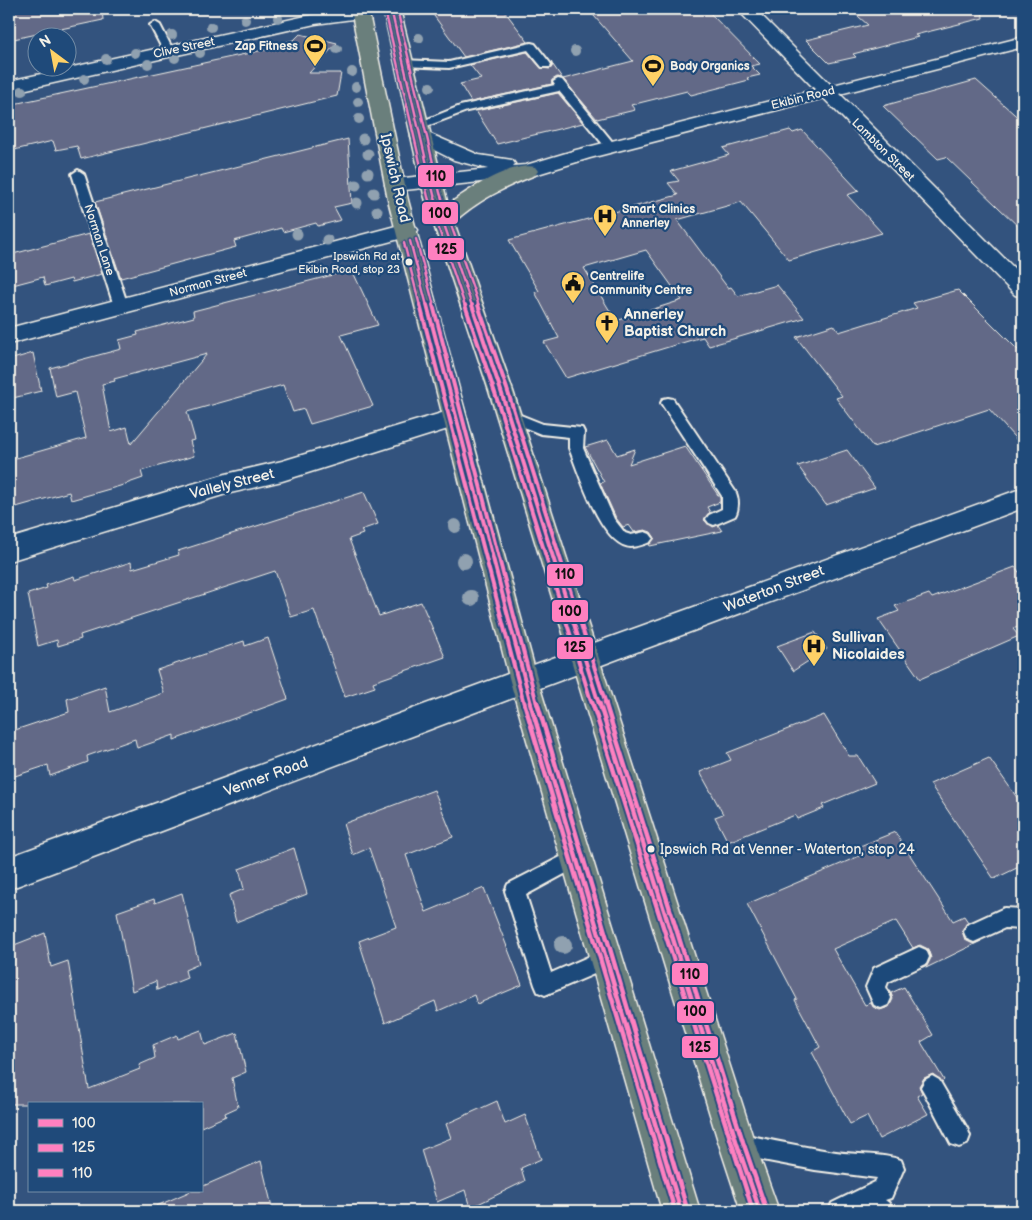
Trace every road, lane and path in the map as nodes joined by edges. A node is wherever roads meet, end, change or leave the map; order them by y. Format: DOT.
graph roads {
  1 [pos="390,9"];
  2 [pos="744,9"];
  3 [pos="360,11"];
  4 [pos="155,25"];
  5 [pos="1023,42"];
  6 [pos="169,52"];
  7 [pos="402,63"];
  8 [pos="546,64"];
  9 [pos="449,65"];
  10 [pos="560,84"];
  11 [pos="9,87"];
  12 [pos="827,92"];
  13 [pos="420,131"];
  14 [pos="611,147"];
  15 [pos="583,154"];
  16 [pos="528,171"];
  17 [pos="78,174"];
  18 [pos="431,182"];
  19 [pos="395,185"];
  20 [pos="443,221"];
  21 [pos="407,230"];
  22 [pos="1023,290"];
  23 [pos="121,306"];
  24 [pos="9,336"];
  25 [pos="668,403"];
  26 [pos="508,416"];
  27 [pos="455,418"];
  28 [pos="1023,498"];
  29 [pos="714,519"];
  30 [pos="645,538"];
  31 [pos="9,550"];
  32 [pos="585,658"];
  33 [pos="524,681"];
  34 [pos="576,858"];
  35 [pos="9,873"];
  36 [pos="1023,919"];
  37 [pos="974,932"];
  38 [pos="919,957"];
  39 [pos="606,959"];
  40 [pos="881,998"];
  41 [pos="932,1087"];
  42 [pos="959,1136"];
  43 [pos="737,1144"];
  44 [pos="874,1206"];
  45 [pos="682,1211"];
  46 [pos="760,1211"];
  47 [pos="840,1211"];
  1 -- 7 [label="highway"];
  2 -- 12 [label="street, Lambton Street"];
  3 -- 6 [label="street, Clive Street"];
  3 -- 19 [label="highway, Ipswich Road"];
  4 -- 6 [label="lane"];
  5 -- 12 [label="street, Ekibin Road"];
  6 -- 11 [label="street, Clive Street"];
  7 -- 9 [label="lane"];
  7 -- 13 [label="highway"];
  8 -- 9 [label="lane"];
  10 -- 13 [label="lane"];
  10 -- 14 [label="lane"];
  12 -- 14 [label="street, Ekibin Road"];
  12 -- 22 [label="street, Lambton Street"];
  13 -- 15 [label="street, Ekibin Road"];
  13 -- 18 [label="highway"];
  14 -- 15 [label="street, Ekibin Road"];
  15 -- 16 [label="street, Ekibin Road"];
  16 -- 18 [label="street, Ekibin Road"];
  16 -- 20 [label="highway"];
  17 -- 23 [label="lane, Norman Lane"];
  18 -- 19 [label="street, Ekibin Road"];
  18 -- 20 [label="highway"];
  19 -- 21 [label="highway, Ipswich Road"];
  20 -- 26 [label="highway"];
  21 -- 23 [label="street, Norman Street"];
  21 -- 27 [label="highway, Ipswich Road"];
  23 -- 24 [label="street, Norman Street"];
  25 -- 29 [label="lane"];
  26 -- 30 [label="lane"];
  26 -- 32 [label="highway"];
  27 -- 31 [label="street, Vallely Street"];
  27 -- 33 [label="highway, Ipswich Road"];
  28 -- 32 [label="street, Waterton Street"];
  32 -- 33 [label="street, Waterton Street"];
  32 -- 43 [label="highway"];
  33 -- 34 [label="highway, Ipswich Road"];
  33 -- 35 [label="street, Venner Road"];
  34 -- 39 [label="highway, Ipswich Road"];
  34 -- 39 [label="lane"];
  36 -- 37 [label="lane"];
  38 -- 40 [label="lane"];
  39 -- 45 [label="highway, Ipswich Road"];
  41 -- 42 [label="lane"];
  43 -- 44 [label="lane"];
  43 -- 46 [label="highway"];
  44 -- 47 [label="lane"];
}
